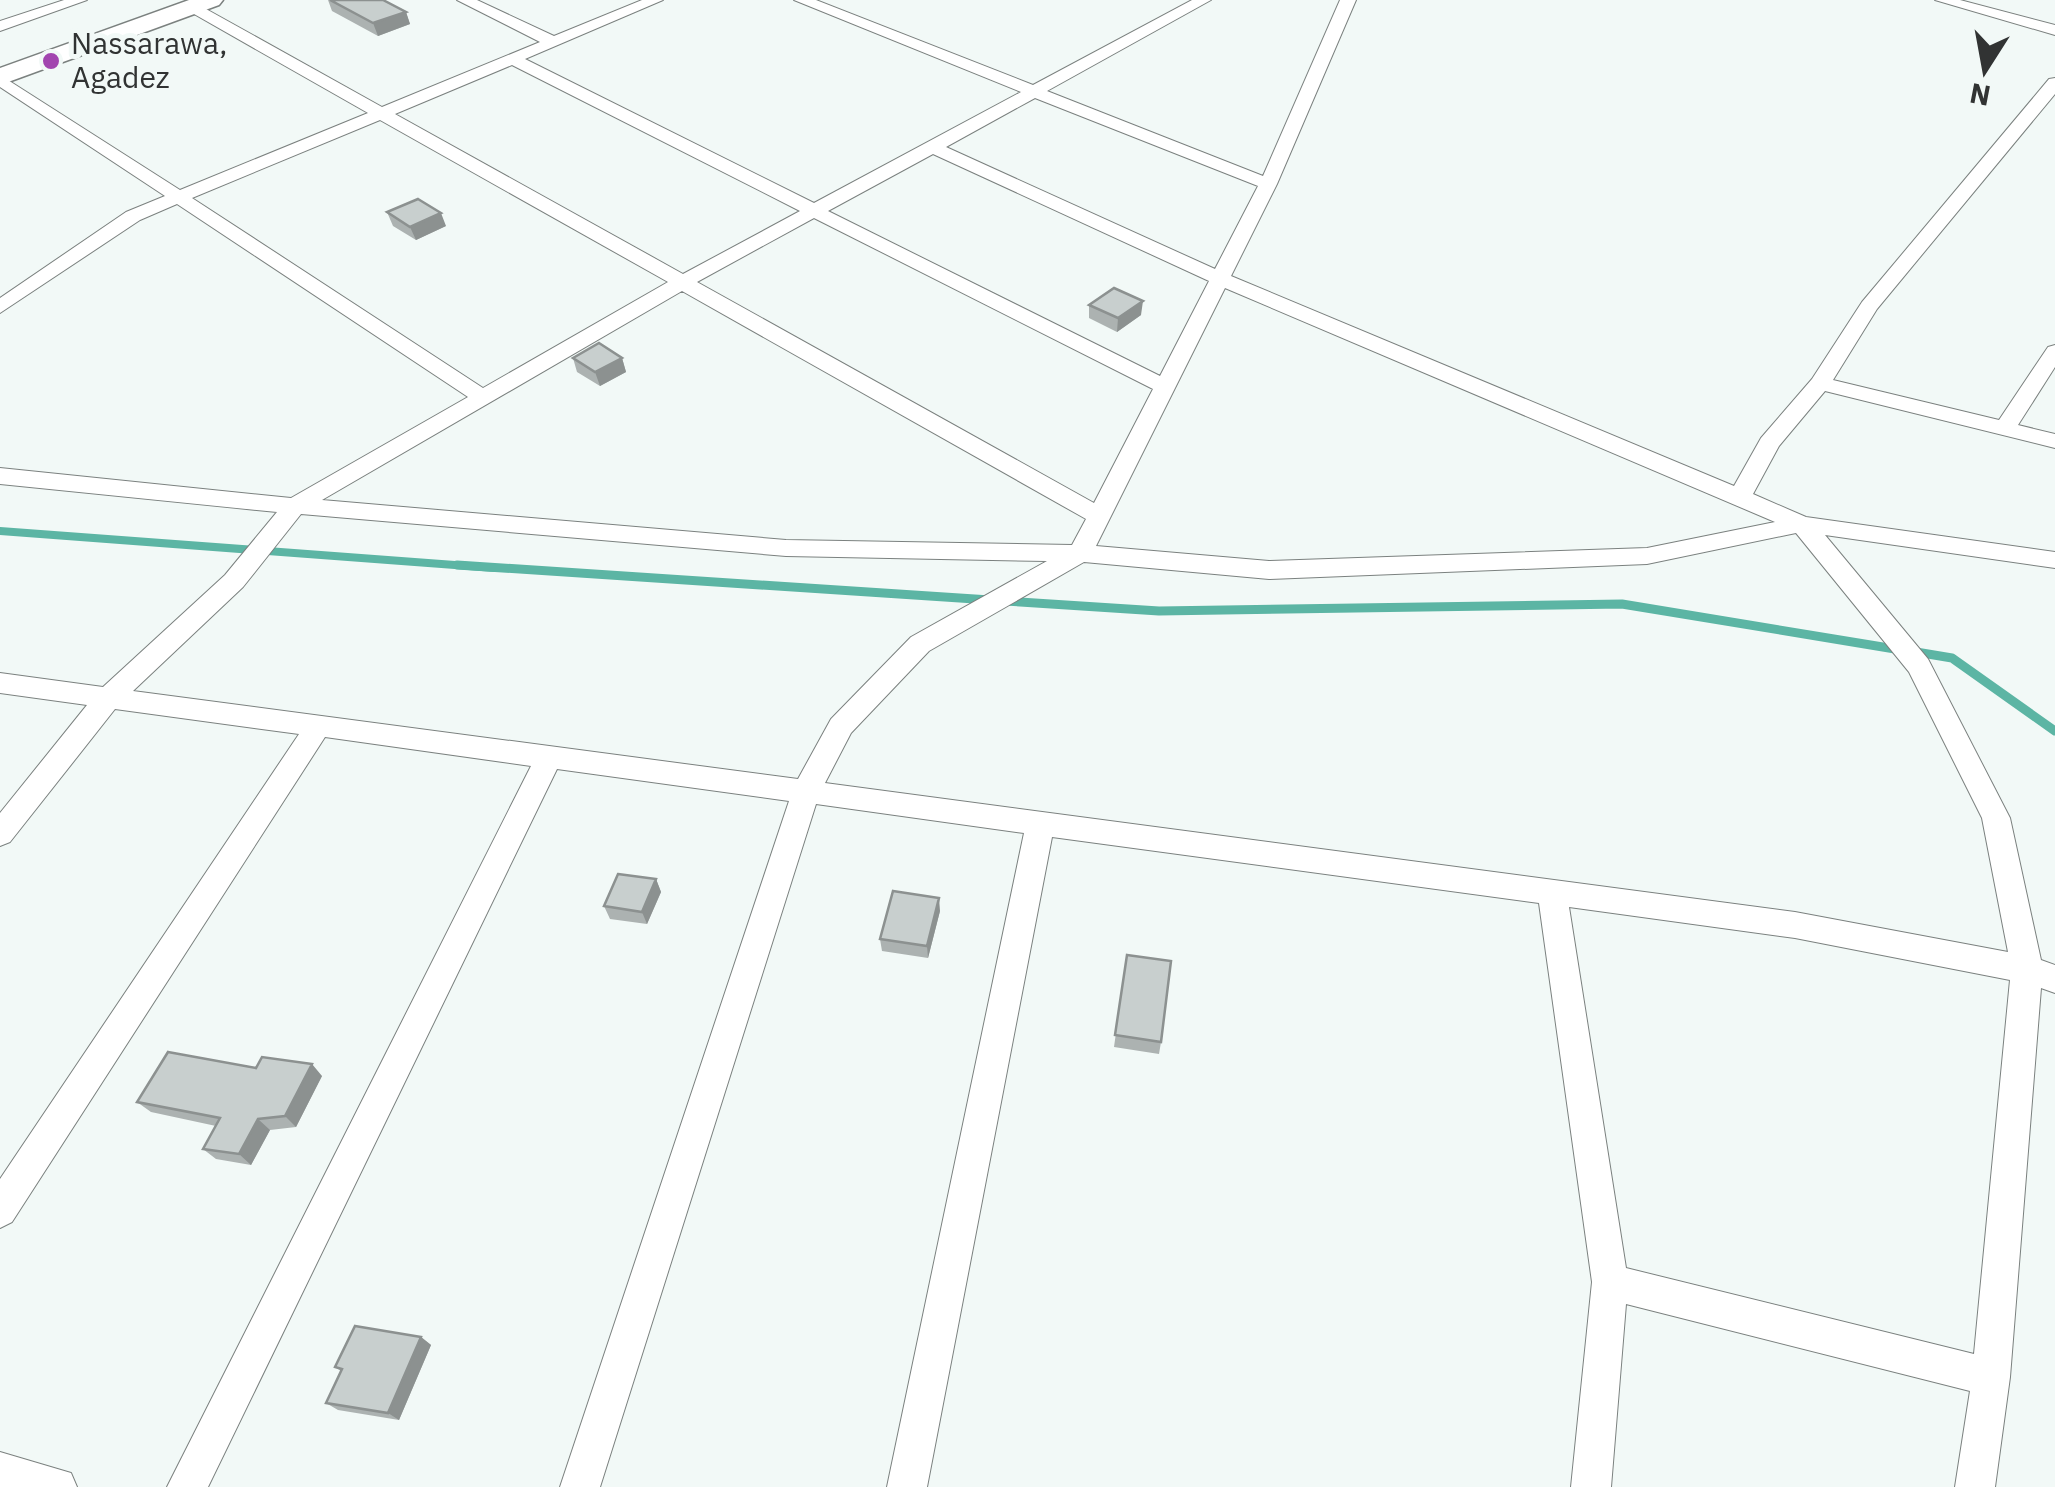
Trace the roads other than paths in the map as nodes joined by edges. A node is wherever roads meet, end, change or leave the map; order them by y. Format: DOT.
graph roads {
  1 [pos="79,0"];
  2 [pos="465,0"];
  3 [pos="655,0"];
  4 [pos="802,0"];
  5 [pos="1202,0"];
  6 [pos="1348,0"];
  7 [pos="1944,0"];
  8 [pos="189,2"];
  9 [pos="0,26"];
  10 [pos="2055,30"];
  11 [pos="553,42"];
  12 [pos="512,59"];
  13 [pos="0,66"];
  14 [pos="0,78"];
  15 [pos="2055,83"];
  16 [pos="1032,93"];
  17 [pos="381,113"];
  18 [pos="932,147"];
  19 [pos="1268,184"];
  20 [pos="178,197"];
  21 [pos="815,211"];
  22 [pos="1219,278"];
  23 [pos="683,282"];
  24 [pos="0,307"];
  25 [pos="2055,350"];
  26 [pos="1820,384"];
  27 [pos="1165,386"];
  28 [pos="484,398"];
  29 [pos="2004,429"];
  30 [pos="2055,441"];
  31 [pos="0,476"];
  32 [pos="1740,496"];
  33 [pos="295,506"];
  34 [pos="1099,516"];
  35 [pos="1802,524"];
  36 [pos="1080,553"];
  37 [pos="2055,560"];
  38 [pos="0,683"];
  39 [pos="109,698"];
  40 [pos="319,725"];
  41 [pos="550,756"];
  42 [pos="806,792"];
  43 [pos="1040,823"];
  44 [pos="0,834"];
  45 [pos="1552,892"];
  46 [pos="2027,969"];
  47 [pos="2055,979"];
  48 [pos="0,1210"];
  49 [pos="1610,1282"];
  50 [pos="1990,1377"];
  51 [pos="0,1472"];
  52 [pos="56,1487"];
  53 [pos="187,1487"];
  54 [pos="580,1487"];
  55 [pos="907,1487"];
  56 [pos="1590,1487"];
  57 [pos="1975,1487"];
  1 -- 9 [label="street"];
  2 -- 11 [label="street"];
  3 -- 11 [label="street"];
  4 -- 16 [label="street"];
  5 -- 16 [label="street"];
  6 -- 19 [label="street"];
  7 -- 10 [label="street"];
  8 -- 13 [label="main road"];
  8 -- 14 [label="main road"];
  8 -- 17 [label="street"];
  11 -- 12 [label="street"];
  12 -- 17 [label="street"];
  12 -- 21 [label="street"];
  14 -- 20 [label="street"];
  15 -- 26 [label="street"];
  16 -- 18 [label="street"];
  16 -- 19 [label="street"];
  17 -- 20 [label="street"];
  17 -- 23 [label="street"];
  18 -- 21 [label="street"];
  18 -- 22 [label="street"];
  19 -- 22 [label="street"];
  20 -- 24 [label="street"];
  20 -- 28 [label="street"];
  21 -- 23 [label="street"];
  21 -- 27 [label="street"];
  22 -- 27 [label="street"];
  22 -- 32 [label="street"];
  23 -- 28 [label="street"];
  23 -- 34 [label="street"];
  25 -- 29 [label="street"];
  26 -- 29 [label="street"];
  26 -- 32 [label="street"];
  27 -- 34 [label="street"];
  28 -- 33 [label="street"];
  29 -- 30 [label="street"];
  31 -- 33 [label="street"];
  32 -- 35 [label="street"];
  33 -- 36 [label="street"];
  33 -- 39 [label="street"];
  34 -- 36 [label="street"];
  35 -- 36 [label="street"];
  35 -- 37 [label="street"];
  35 -- 46 [label="street"];
  36 -- 42 [label="street"];
  38 -- 39 [label="street"];
  39 -- 40 [label="street"];
  39 -- 44 [label="street"];
  40 -- 41 [label="street"];
  40 -- 48 [label="street"];
  41 -- 42 [label="street"];
  41 -- 53 [label="street"];
  42 -- 43 [label="street"];
  42 -- 54 [label="street"];
  43 -- 45 [label="street"];
  43 -- 55 [label="street"];
  45 -- 46 [label="street"];
  45 -- 49 [label="street"];
  46 -- 47 [label="street"];
  46 -- 50 [label="street"];
  49 -- 50 [label="street"];
  49 -- 56 [label="street"];
  50 -- 57 [label="street"];
  51 -- 52 [label="street"];
}
